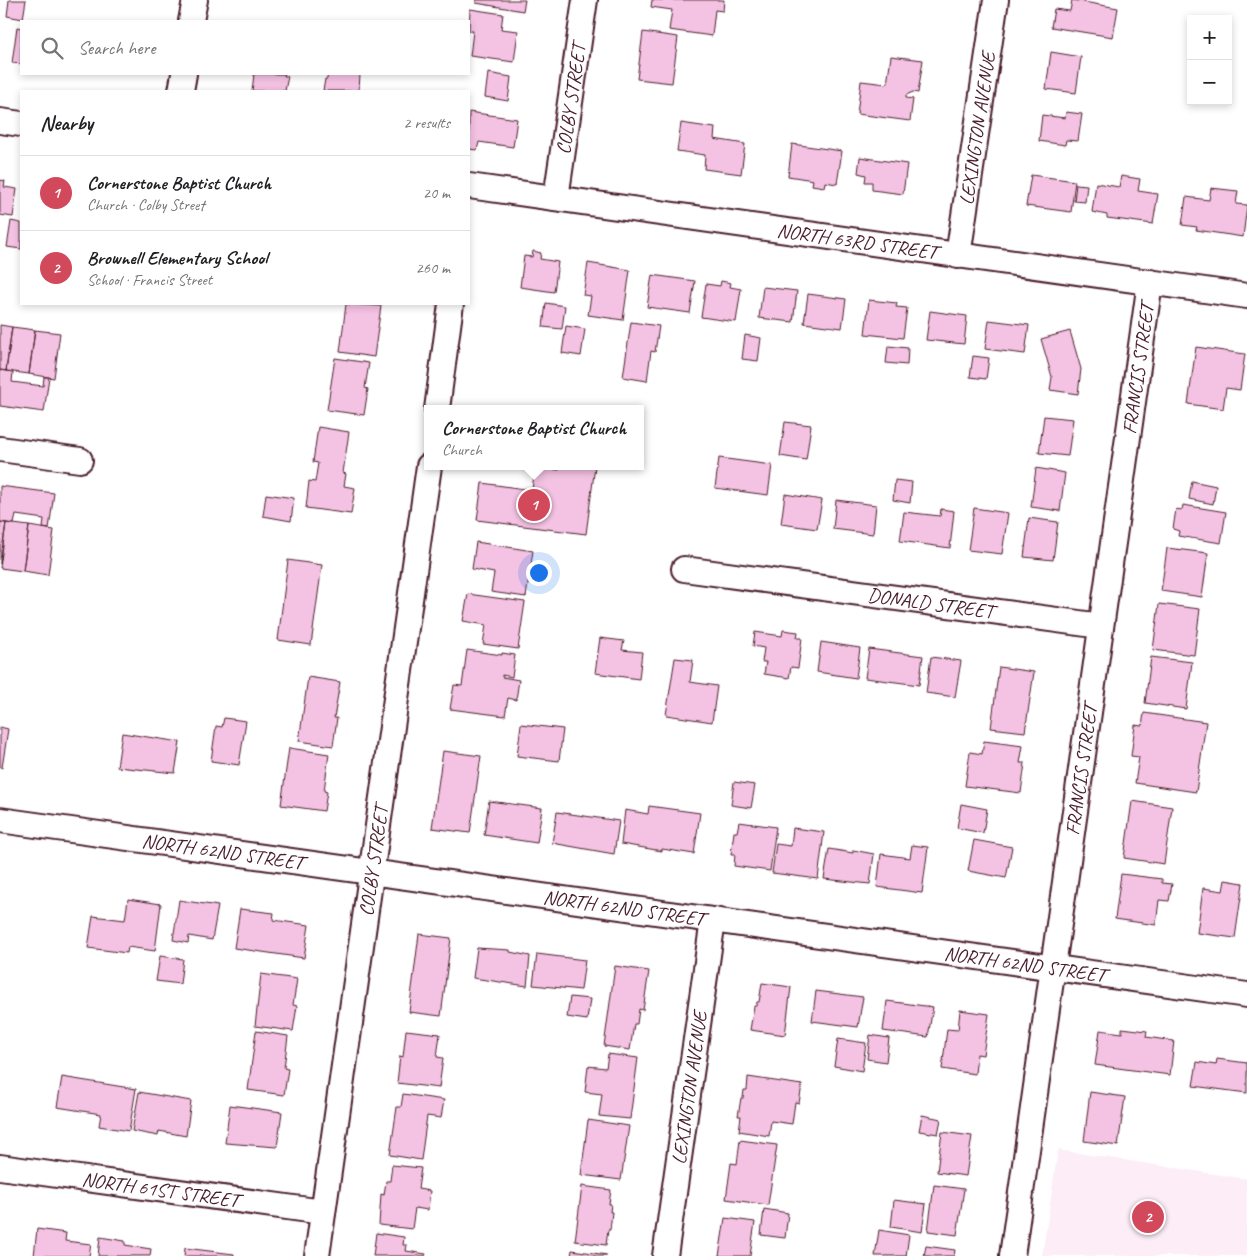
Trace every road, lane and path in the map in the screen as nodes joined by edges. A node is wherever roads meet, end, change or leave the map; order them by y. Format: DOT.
graph roads {
  1 [pos="194,0"];
  2 [pos="585,0"];
  3 [pos="996,0"];
  4 [pos="191,20"];
  5 [pos="184,75"];
  6 [pos="181,90"];
  7 [pos="0,121"];
  8 [pos="20,124"];
  9 [pos="470,186"];
  10 [pos="556,198"];
  11 [pos="958,256"];
  12 [pos="1150,282"];
  13 [pos="1247,296"];
  14 [pos="452,305"];
  15 [pos="438,405"];
  16 [pos="0,448"];
  17 [pos="80,460"];
  18 [pos="428,470"];
  19 [pos="684,569"];
  20 [pos="1101,626"];
  21 [pos="0,820"];
  22 [pos="372,873"];
  23 [pos="712,920"];
  24 [pos="1053,967"];
  25 [pos="1247,994"];
  26 [pos="0,1167"];
  27 [pos="323,1212"];
  28 [pos="317,1256"];
  29 [pos="665,1256"];
  30 [pos="1012,1256"];
  1 -- 4 [label="street"];
  2 -- 10 [label="street, COLBY STREET"];
  3 -- 11 [label="street, LEXINGTON AVENUE"];
  5 -- 6 [label="street"];
  7 -- 8 [label="street"];
  9 -- 10 [label="street, NORTH 63RD STREET"];
  10 -- 11 [label="street, NORTH 63RD STREET"];
  11 -- 12 [label="street, NORTH 63RD STREET"];
  12 -- 13 [label="street, NORTH 63RD STREET"];
  12 -- 20 [label="street, FRANCIS STREET"];
  14 -- 15 [label="street"];
  16 -- 17 [label="street"];
  18 -- 22 [label="street, COLBY STREET"];
  19 -- 20 [label="street, DONALD STREET"];
  20 -- 24 [label="street, FRANCIS STREET"];
  21 -- 22 [label="street, NORTH 62ND STREET"];
  22 -- 23 [label="street, NORTH 62ND STREET"];
  22 -- 27 [label="street, COLBY STREET"];
  23 -- 24 [label="street, NORTH 62ND STREET"];
  23 -- 29 [label="street, LEXINGTON AVENUE"];
  24 -- 25 [label="street, NORTH 62ND STREET"];
  24 -- 30 [label="street, FRANCIS STREET"];
  26 -- 27 [label="street, NORTH 61ST STREET"];
  27 -- 28 [label="street, COLBY STREET"];
}
